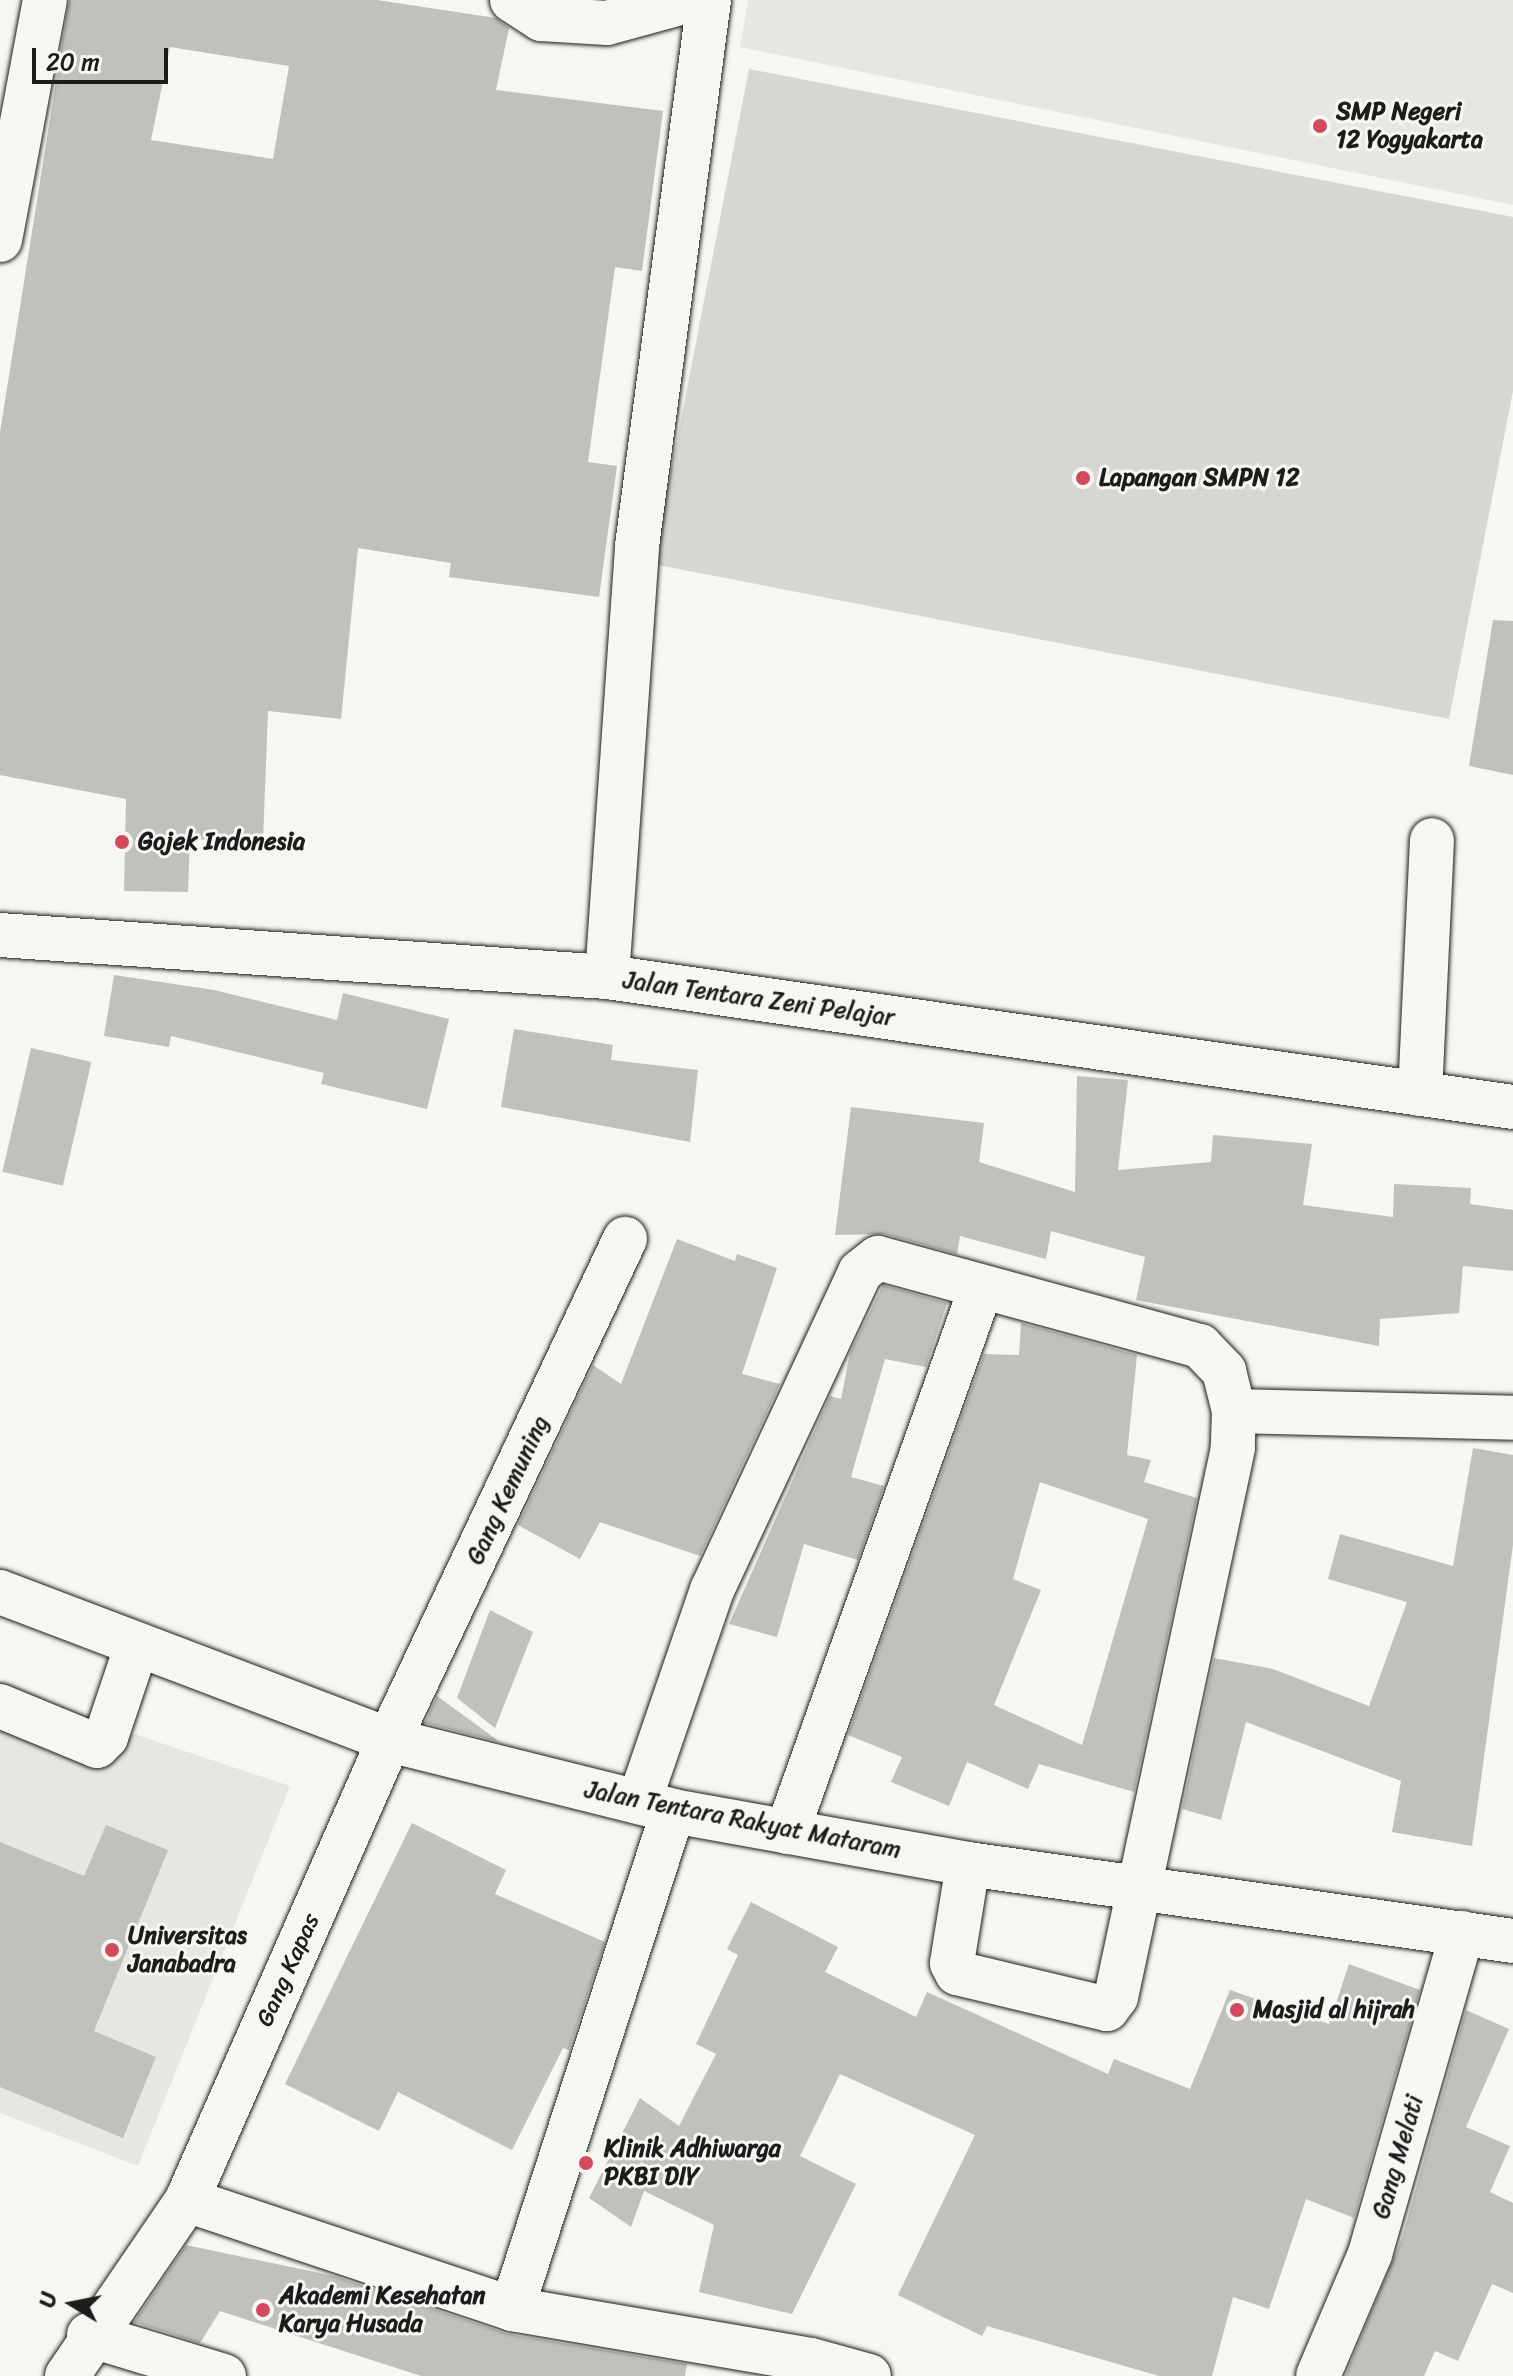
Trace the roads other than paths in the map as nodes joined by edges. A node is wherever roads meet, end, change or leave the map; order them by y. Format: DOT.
graph roads {
  1 [pos="45,0"];
  2 [pos="512,0"];
  3 [pos="691,0"];
  4 [pos="709,0"];
  5 [pos="0,240"];
  6 [pos="1432,840"];
  7 [pos="0,935"];
  8 [pos="607,977"];
  9 [pos="1420,1094"];
  10 [pos="1513,1107"];
  11 [pos="625,1239"];
  12 [pos="981,1288"];
  13 [pos="1234,1411"];
  14 [pos="1513,1418"];
  15 [pos="0,1592"];
  16 [pos="137,1645"];
  17 [pos="0,1706"];
  18 [pos="389,1740"];
  19 [pos="656,1807"];
  20 [pos="787,1832"];
  21 [pos="968,1864"];
  22 [pos="1139,1886"];
  23 [pos="1462,1933"];
  24 [pos="1513,1941"];
  25 [pos="187,2200"];
  26 [pos="512,2309"];
  27 [pos="89,2335"];
  28 [pos="67,2376"];
  29 [pos="224,2376"];
  30 [pos="869,2376"];
  31 [pos="1318,2376"];
  1 -- 5 [label="street"];
  2 -- 3 [label="street"];
  4 -- 8 [label="street"];
  6 -- 9 [label="street"];
  7 -- 8 [label="street, Jalan Tentara Zeni Pelajar"];
  8 -- 9 [label="street, Jalan Tentara Zeni Pelajar"];
  9 -- 10 [label="street, Jalan Tentara Zeni Pelajar"];
  11 -- 18 [label="street, Gang Kemuning"];
  12 -- 13 [label="street"];
  12 -- 19 [label="street"];
  12 -- 20 [label="street"];
  13 -- 14 [label="street"];
  13 -- 22 [label="street"];
  15 -- 16 [label="street, Jalan Tentara Rakyat Mataram"];
  16 -- 17 [label="street"];
  16 -- 18 [label="street, Jalan Tentara Rakyat Mataram"];
  18 -- 19 [label="street, Jalan Tentara Rakyat Mataram"];
  18 -- 25 [label="street, Gang Kapas"];
  19 -- 20 [label="street, Jalan Tentara Rakyat Mataram"];
  19 -- 26 [label="street"];
  20 -- 21 [label="street, Jalan Tentara Rakyat Mataram"];
  21 -- 22 [label="street, Jalan Tentara Rakyat Mataram"];
  21 -- 22 [label="street"];
  22 -- 23 [label="street, Jalan Tentara Rakyat Mataram"];
  23 -- 24 [label="street, Jalan Tentara Rakyat Mataram"];
  23 -- 31 [label="street, Gang Melati"];
  25 -- 26 [label="street"];
  25 -- 27 [label="street, Gang Kapas"];
  26 -- 30 [label="street"];
  27 -- 28 [label="street, Gang Kapas"];
  27 -- 29 [label="street"];
}
